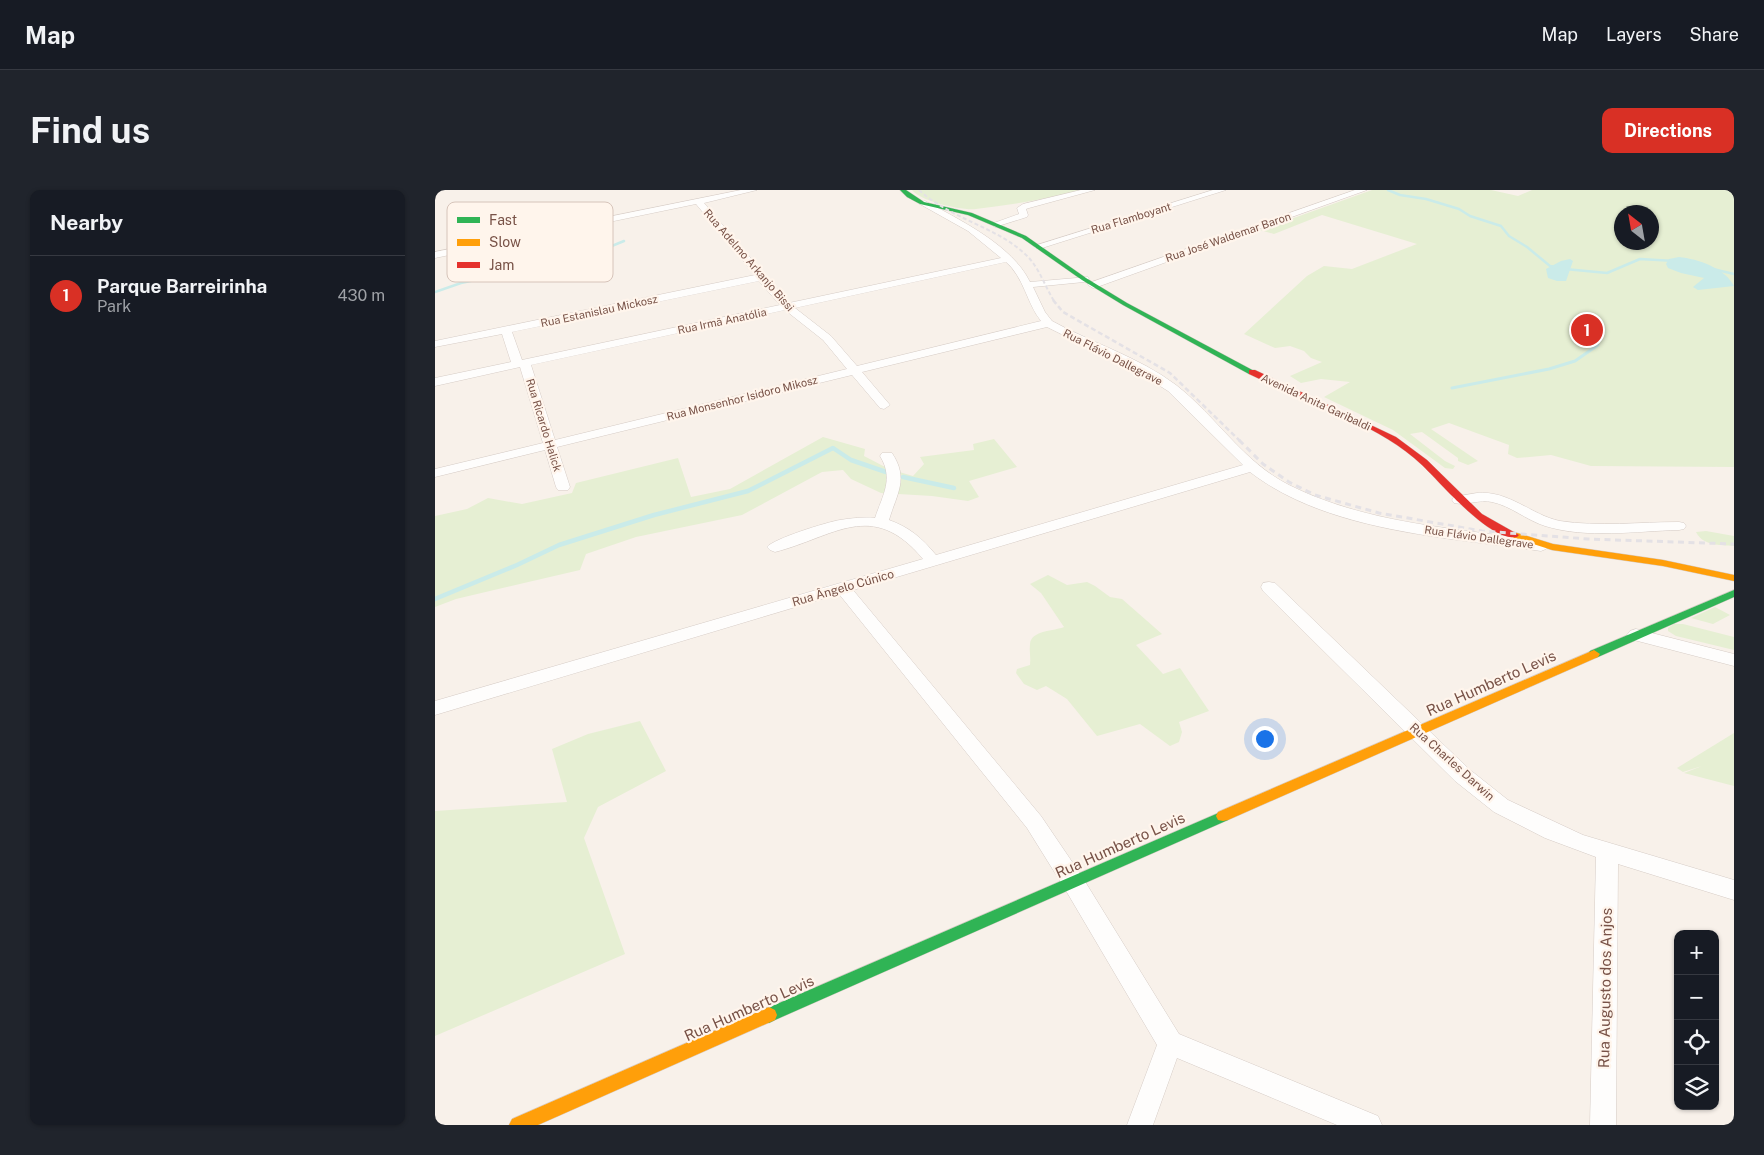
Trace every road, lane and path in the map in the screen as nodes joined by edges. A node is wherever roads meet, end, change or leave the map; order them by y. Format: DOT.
graph roads {
  1 [pos="753,190"];
  2 [pos="903,190"];
  3 [pos="1091,190"];
  4 [pos="1222,190"];
  5 [pos="1363,190"];
  6 [pos="735,192"];
  7 [pos="1332,192"];
  8 [pos="1349,195"];
  9 [pos="697,201"];
  10 [pos="922,203"];
  11 [pos="613,218"];
  12 [pos="995,224"];
  13 [pos="1039,246"];
  14 [pos="1009,259"];
  15 [pos="762,277"];
  16 [pos="1089,282"];
  17 [pos="1027,285"];
  18 [pos="787,307"];
  19 [pos="1048,323"];
  20 [pos="506,330"];
  21 [pos="435,344"];
  22 [pos="521,363"];
  23 [pos="855,370"];
  24 [pos="435,382"];
  25 [pos="884,405"];
  26 [pos="550,445"];
  27 [pos="887,456"];
  28 [pos="1251,467"];
  29 [pos="435,473"];
  30 [pos="563,487"];
  31 [pos="1459,500"];
  32 [pos="881,521"];
  33 [pos="1679,526"];
  34 [pos="775,547"];
  35 [pos="1551,547"];
  36 [pos="933,561"];
  37 [pos="1734,578"];
  38 [pos="1269,587"];
  39 [pos="843,588"];
  40 [pos="1734,593"];
  41 [pos="1636,636"];
  42 [pos="1734,660"];
  43 [pos="435,708"];
  44 [pos="1417,731"];
  45 [pos="1607,851"];
  46 [pos="1073,882"];
  47 [pos="1734,890"];
  48 [pos="1170,1043"];
  49 [pos="518,1125"];
  50 [pos="1140,1125"];
  51 [pos="1369,1125"];
  52 [pos="1603,1125"];
  1 -- 6 [label="street"];
  2 -- 10 [label="main road, Avenida Anita Garibaldi"];
  3 -- 12 [label="street"];
  4 -- 13 [label="street, Rua Flamboyant"];
  5 -- 8 [label="street, Rua José Waldemar Baron"];
  6 -- 9 [label="street"];
  7 -- 8 [label="street"];
  8 -- 16 [label="street, Rua José Waldemar Baron"];
  9 -- 11 [label="street"];
  9 -- 15 [label="street, Rua Adelmo Arkanjo Bissi"];
  10 -- 12 [label="main road, Avenida Anita Garibaldi"];
  10 -- 14 [label="street, Rua Flávio Dallegrave"];
  12 -- 13 [label="main road, Avenida Anita Garibaldi"];
  13 -- 16 [label="main road, Avenida Anita Garibaldi"];
  14 -- 17 [label="street, Rua Flávio Dallegrave"];
  14 -- 18 [label="street, Rua Irmã Anatólia"];
  15 -- 18 [label="street, Rua Adelmo Arkanjo Bissi"];
  15 -- 20 [label="street, Rua Estanislau Mickosz"];
  16 -- 17 [label="street, Rua José Waldemar Baron"];
  16 -- 31 [label="main road, Avenida Anita Garibaldi"];
  17 -- 19 [label="street, Rua Flávio Dallegrave"];
  18 -- 22 [label="street, Rua Irmã Anatólia"];
  18 -- 23 [label="street, Rua Adelmo Arkanjo Bissi"];
  19 -- 23 [label="street, Rua Monsenhor Isidoro Mikosz"];
  19 -- 28 [label="street, Rua Flávio Dallegrave"];
  20 -- 21 [label="street, Rua Estanislau Mickosz"];
  20 -- 22 [label="street, Rua Ricardo Halick"];
  22 -- 24 [label="street, Rua Irmã Anatólia"];
  22 -- 26 [label="street, Rua Ricardo Halick"];
  23 -- 25 [label="street, Rua Adelmo Arkanjo Bissi"];
  23 -- 26 [label="street, Rua Monsenhor Isidoro Mikosz"];
  26 -- 29 [label="street, Rua Monsenhor Isidoro Mikosz"];
  26 -- 30 [label="street, Rua Ricardo Halick"];
  27 -- 32 [label="street"];
  28 -- 35 [label="street, Rua Flávio Dallegrave"];
  28 -- 36 [label="street, Rua Ângelo Cúnico"];
  31 -- 33 [label="street"];
  31 -- 35 [label="main road, Avenida Anita Garibaldi"];
  32 -- 34 [label="street"];
  32 -- 36 [label="street"];
  35 -- 37 [label="main road, Avenida Anita Garibaldi"];
  36 -- 39 [label="street, Rua Ângelo Cúnico"];
  38 -- 44 [label="street, Rua Charles Darwin"];
  39 -- 43 [label="street, Rua Ângelo Cúnico"];
  39 -- 46 [label="street"];
  40 -- 41 [label="main road, Rua Humberto Levis"];
  41 -- 42 [label="street"];
  41 -- 44 [label="main road, Rua Humberto Levis"];
  44 -- 45 [label="street, Rua Charles Darwin"];
  44 -- 46 [label="main road, Rua Humberto Levis"];
  45 -- 47 [label="street, Rua Charles Darwin"];
  45 -- 52 [label="street, Rua Augusto dos Anjos"];
  46 -- 48 [label="street"];
  46 -- 49 [label="main road, Rua Humberto Levis"];
  48 -- 50 [label="street"];
  48 -- 51 [label="street"];
}
